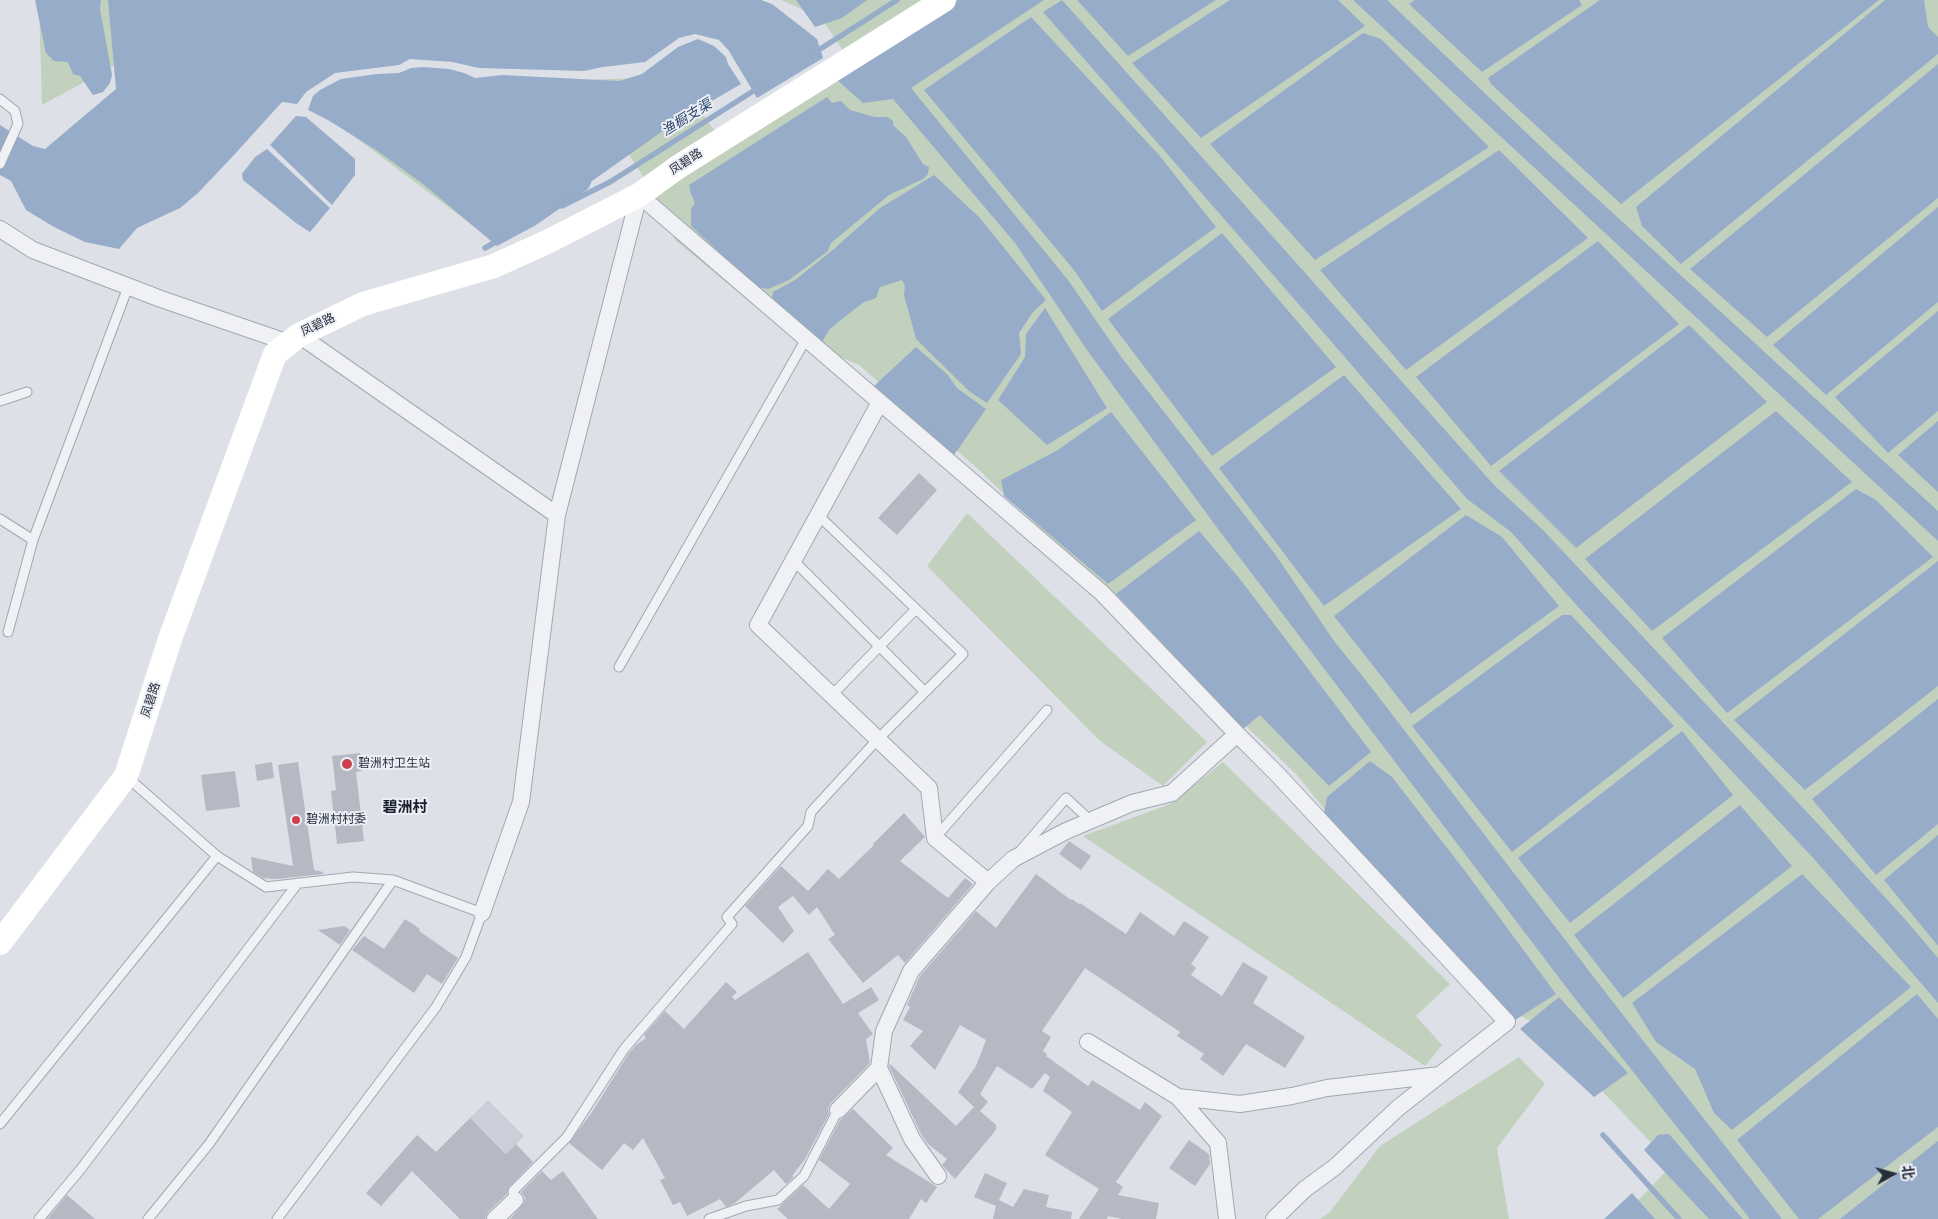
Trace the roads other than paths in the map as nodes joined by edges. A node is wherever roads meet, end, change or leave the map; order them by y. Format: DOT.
graph roads {
  1 [pos="944,0"];
  2 [pos="0,99"];
  3 [pos="0,164"];
  4 [pos="639,195"];
  5 [pos="0,229"];
  6 [pos="128,287"];
  7 [pos="294,339"];
  8 [pos="806,340"];
  9 [pos="27,392"];
  10 [pos="0,401"];
  11 [pos="880,402"];
  12 [pos="557,515"];
  13 [pos="818,515"];
  14 [pos="0,519"];
  15 [pos="33,540"];
  16 [pos="793,560"];
  17 [pos="916,609"];
  18 [pos="8,632"];
  19 [pos="879,646"];
  20 [pos="619,667"];
  21 [pos="925,692"];
  22 [pos="832,695"];
  23 [pos="1047,710"];
  24 [pos="1236,734"];
  25 [pos="878,739"];
  26 [pos="126,776"];
  27 [pos="1091,821"];
  28 [pos="935,838"];
  29 [pos="217,856"];
  30 [pos="1013,859"];
  31 [pos="393,880"];
  32 [pos="988,882"];
  33 [pos="298,883"];
  34 [pos="482,913"];
  35 [pos="0,943"];
  36 [pos="1088,1042"];
  37 [pos="879,1068"];
  38 [pos="1441,1075"];
  39 [pos="1178,1097"];
  40 [pos="838,1110"];
  41 [pos="0,1124"];
  42 [pos="938,1176"];
  43 [pos="515,1200"];
  44 [pos="39,1219"];
  45 [pos="148,1219"];
  46 [pos="277,1219"];
  47 [pos="495,1219"];
  48 [pos="709,1219"];
  49 [pos="1227,1219"];
  50 [pos="1274,1219"];
  1 -- 4 [label="main road, 凤碧路"];
  2 -- 3 [label="lane"];
  4 -- 7 [label="main road, 凤碧路"];
  4 -- 8 [label="street"];
  4 -- 12 [label="street"];
  5 -- 6 [label="street"];
  6 -- 7 [label="street"];
  6 -- 15 [label="lane"];
  7 -- 12 [label="street"];
  7 -- 26 [label="main road, 凤碧路"];
  8 -- 11 [label="street"];
  8 -- 20 [label="lane"];
  9 -- 10 [label="lane"];
  11 -- 13 [label="street"];
  11 -- 24 [label="street"];
  12 -- 34 [label="street"];
  13 -- 16 [label="street"];
  13 -- 17 [label="lane"];
  14 -- 15 [label="lane"];
  15 -- 18 [label="lane"];
  16 -- 19 [label="lane"];
  16 -- 22 [label="street"];
  17 -- 19 [label="lane"];
  17 -- 21 [label="lane"];
  19 -- 21 [label="lane"];
  19 -- 22 [label="lane"];
  21 -- 25 [label="lane"];
  22 -- 25 [label="street"];
  23 -- 28 [label="lane"];
  24 -- 27 [label="street"];
  24 -- 38 [label="street"];
  25 -- 28 [label="street"];
  25 -- 43 [label="lane"];
  26 -- 29 [label="lane"];
  26 -- 35 [label="main road, 凤碧路"];
  27 -- 30 [label="street"];
  27 -- 30 [label="lane"];
  28 -- 32 [label="street"];
  29 -- 33 [label="lane"];
  29 -- 41 [label="lane"];
  30 -- 32 [label="street"];
  31 -- 33 [label="lane"];
  31 -- 34 [label="lane"];
  31 -- 45 [label="lane"];
  32 -- 37 [label="street"];
  33 -- 44 [label="lane"];
  34 -- 46 [label="lane"];
  36 -- 39 [label="street"];
  37 -- 40 [label="street"];
  37 -- 42 [label="street"];
  38 -- 39 [label="street"];
  38 -- 50 [label="street"];
  39 -- 49 [label="street"];
  40 -- 48 [label="lane"];
  43 -- 47 [label="street"];
}
